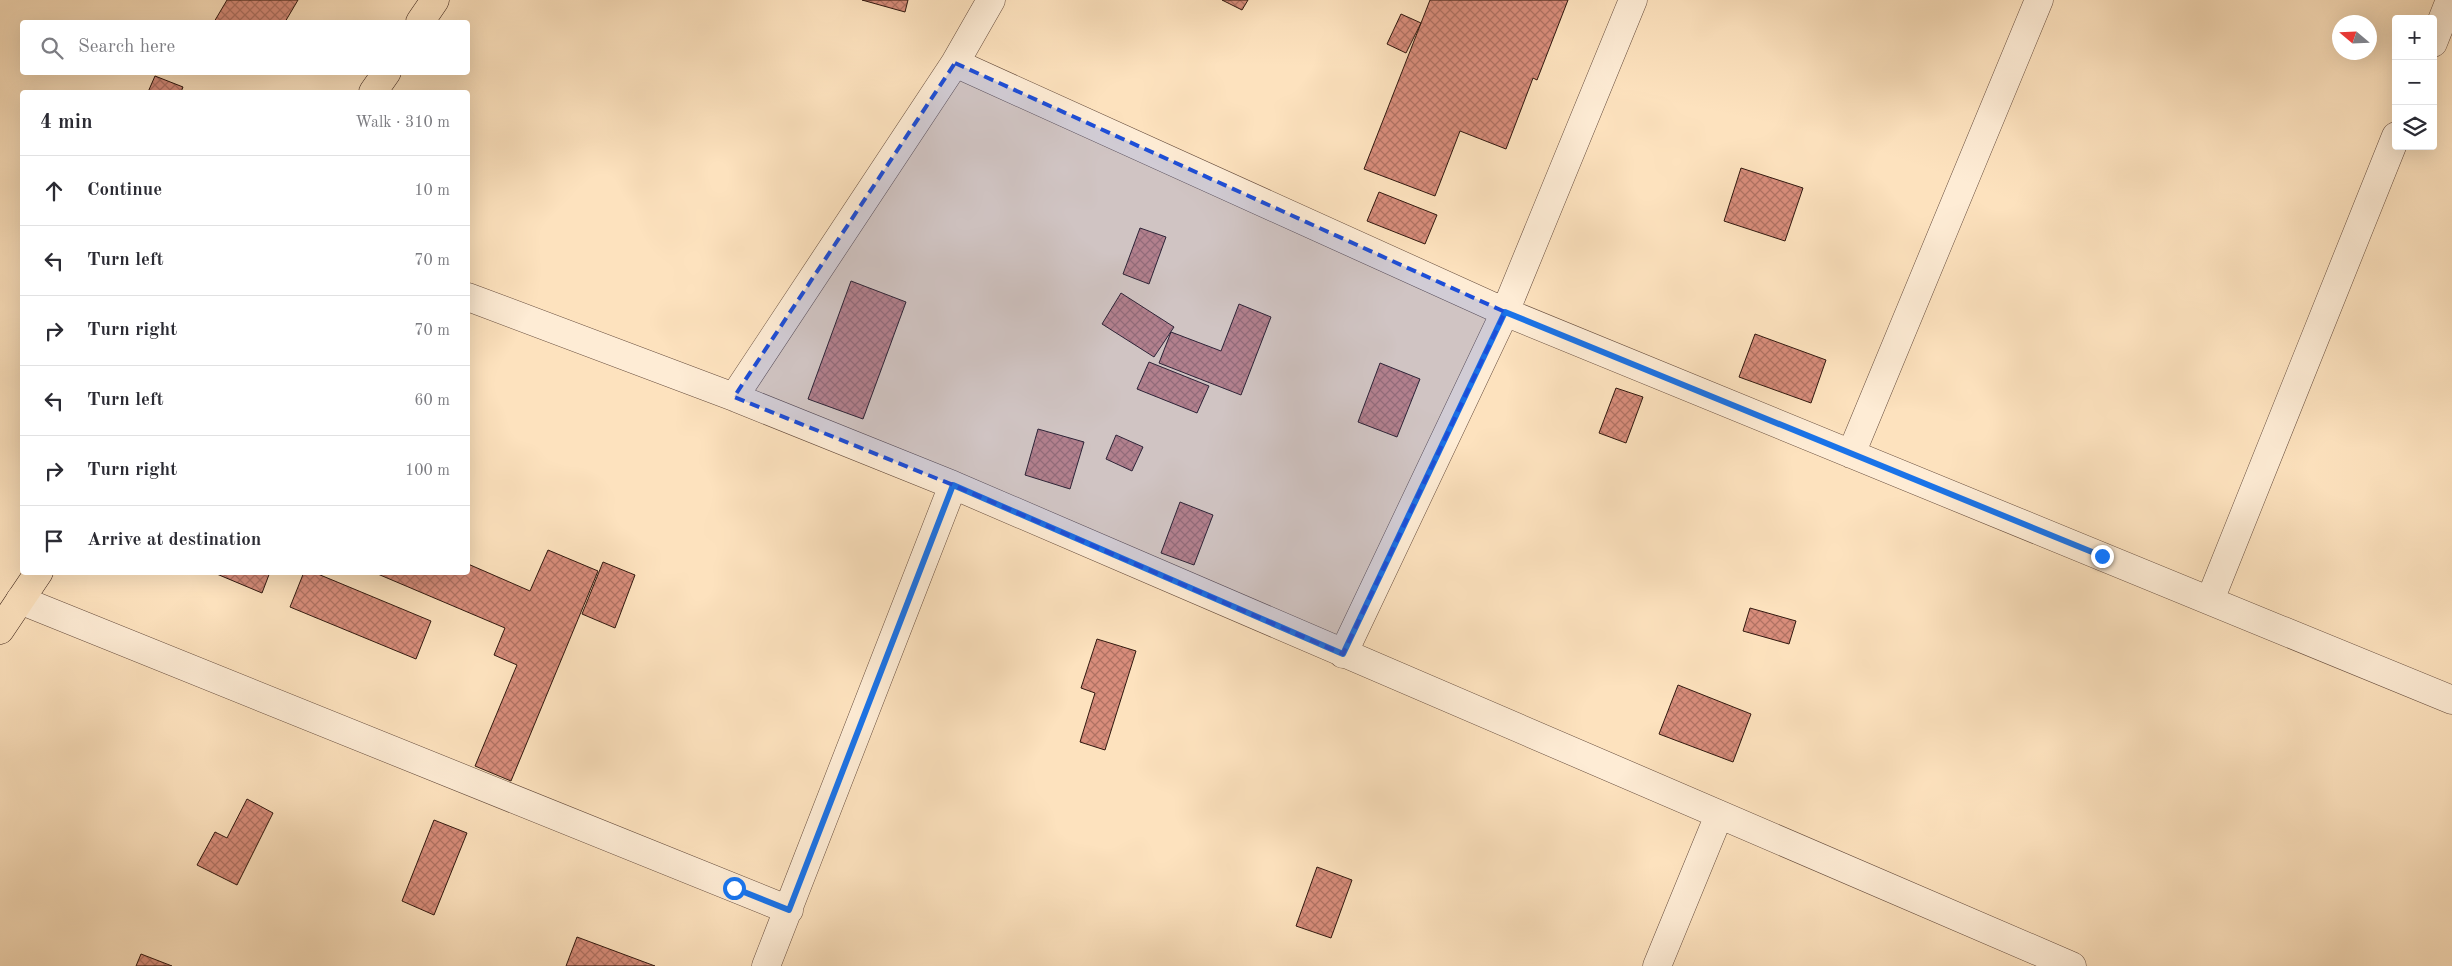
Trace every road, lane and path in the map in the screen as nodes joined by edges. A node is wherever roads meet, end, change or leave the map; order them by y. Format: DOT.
graph roads {
  1 [pos="435,0"];
  2 [pos="991,0"];
  3 [pos="1634,0"];
  4 [pos="2038,0"];
  5 [pos="2450,0"];
  6 [pos="421,20"];
  7 [pos="2437,33"];
  8 [pos="955,63"];
  9 [pos="385,75"];
  10 [pos="374,90"];
  11 [pos="2392,146"];
  12 [pos="470,297"];
  13 [pos="1505,312"];
  14 [pos="734,397"];
  15 [pos="1851,454"];
  16 [pos="953,485"];
  17 [pos="38,575"];
  18 [pos="20,600"];
  19 [pos="2210,600"];
  20 [pos="0,630"];
  21 [pos="1343,654"];
  22 [pos="2452,700"];
  23 [pos="1719,815"];
  24 [pos="789,910"];
  25 [pos="766,966"];
  26 [pos="1657,966"];
  27 [pos="2072,966"];
  1 -- 6 [label="main road"];
  2 -- 8 [label="street"];
  3 -- 13 [label="street"];
  4 -- 15 [label="street"];
  5 -- 7 [label="street"];
  8 -- 13 [label="street"];
  8 -- 14 [label="street"];
  9 -- 10 [label="main road"];
  11 -- 19 [label="street"];
  12 -- 14 [label="street"];
  13 -- 15 [label="street"];
  13 -- 21 [label="street"];
  14 -- 16 [label="street"];
  15 -- 19 [label="street"];
  16 -- 21 [label="street"];
  16 -- 24 [label="street"];
  17 -- 18 [label="main road"];
  18 -- 20 [label="main road"];
  18 -- 24 [label="street"];
  19 -- 22 [label="street"];
  21 -- 23 [label="street"];
  23 -- 26 [label="street"];
  23 -- 27 [label="street"];
  24 -- 25 [label="street"];
}
